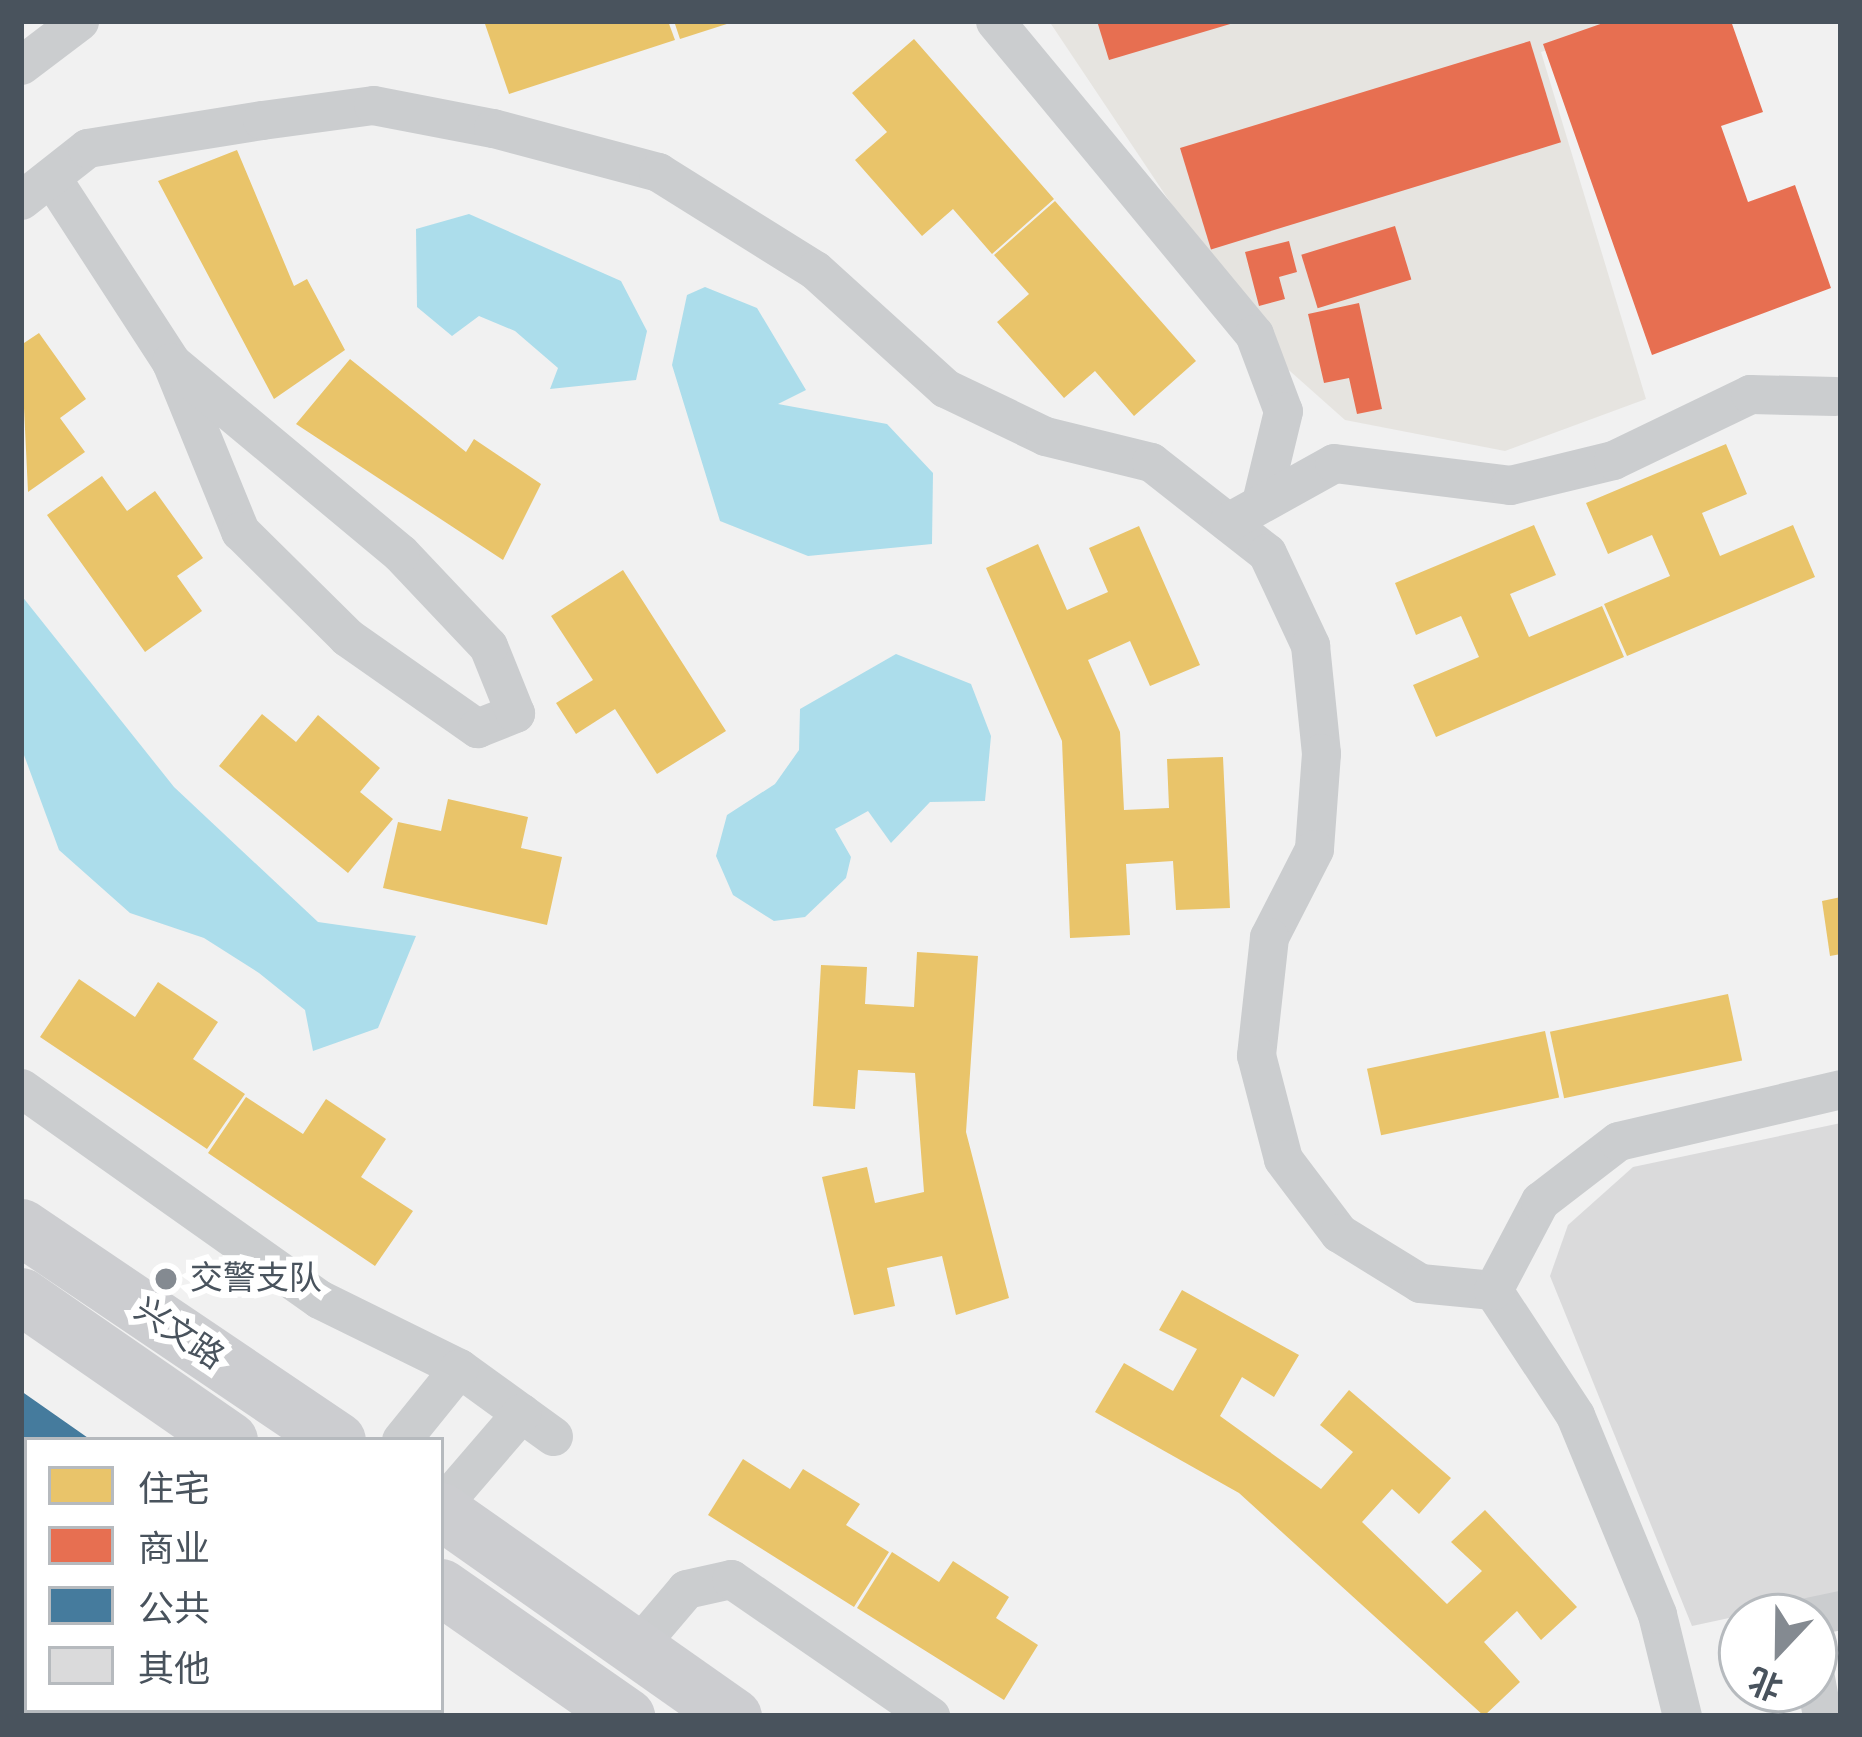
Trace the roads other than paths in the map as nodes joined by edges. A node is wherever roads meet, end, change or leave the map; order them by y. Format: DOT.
graph roads {
  1 [pos="80,21"];
  2 [pos="995,21"];
  3 [pos="21,64"];
  4 [pos="36,189"];
  5 [pos="171,362"];
  6 [pos="1835,396"];
  7 [pos="1244,512"];
  8 [pos="21,1088"];
  9 [pos="1841,1089"];
  10 [pos="21,1227"];
  11 [pos="1493,1290"];
  12 [pos="21,1296"];
  13 [pos="459,1368"];
  14 [pos="225,1437"];
  15 [pos="333,1437"];
  16 [pos="403,1437"];
  17 [pos="444,1506"];
  18 [pos="444,1511"];
  19 [pos="444,1589"];
  20 [pos="636,1648"];
  21 [pos="626,1716"];
  22 [pos="733,1716"];
  23 [pos="930,1716"];
  24 [pos="1682,1716"];
  1 -- 3 [label="street"];
  2 -- 7 [label="street"];
  4 -- 5 [label="street"];
  4 -- 7 [label="street"];
  5 -- 5 [label="street"];
  6 -- 7 [label="street"];
  7 -- 11 [label="street"];
  8 -- 13 [label="street"];
  9 -- 11 [label="street"];
  10 -- 15 [label="main road, 兴文路"];
  11 -- 24 [label="street"];
  12 -- 14 [label="main road, 兴文路"];
  13 -- 16 [label="street"];
  13 -- 17 [label="street"];
  18 -- 20 [label="main road"];
  19 -- 21 [label="main road"];
  20 -- 22 [label="main road"];
  20 -- 23 [label="street"];
}
